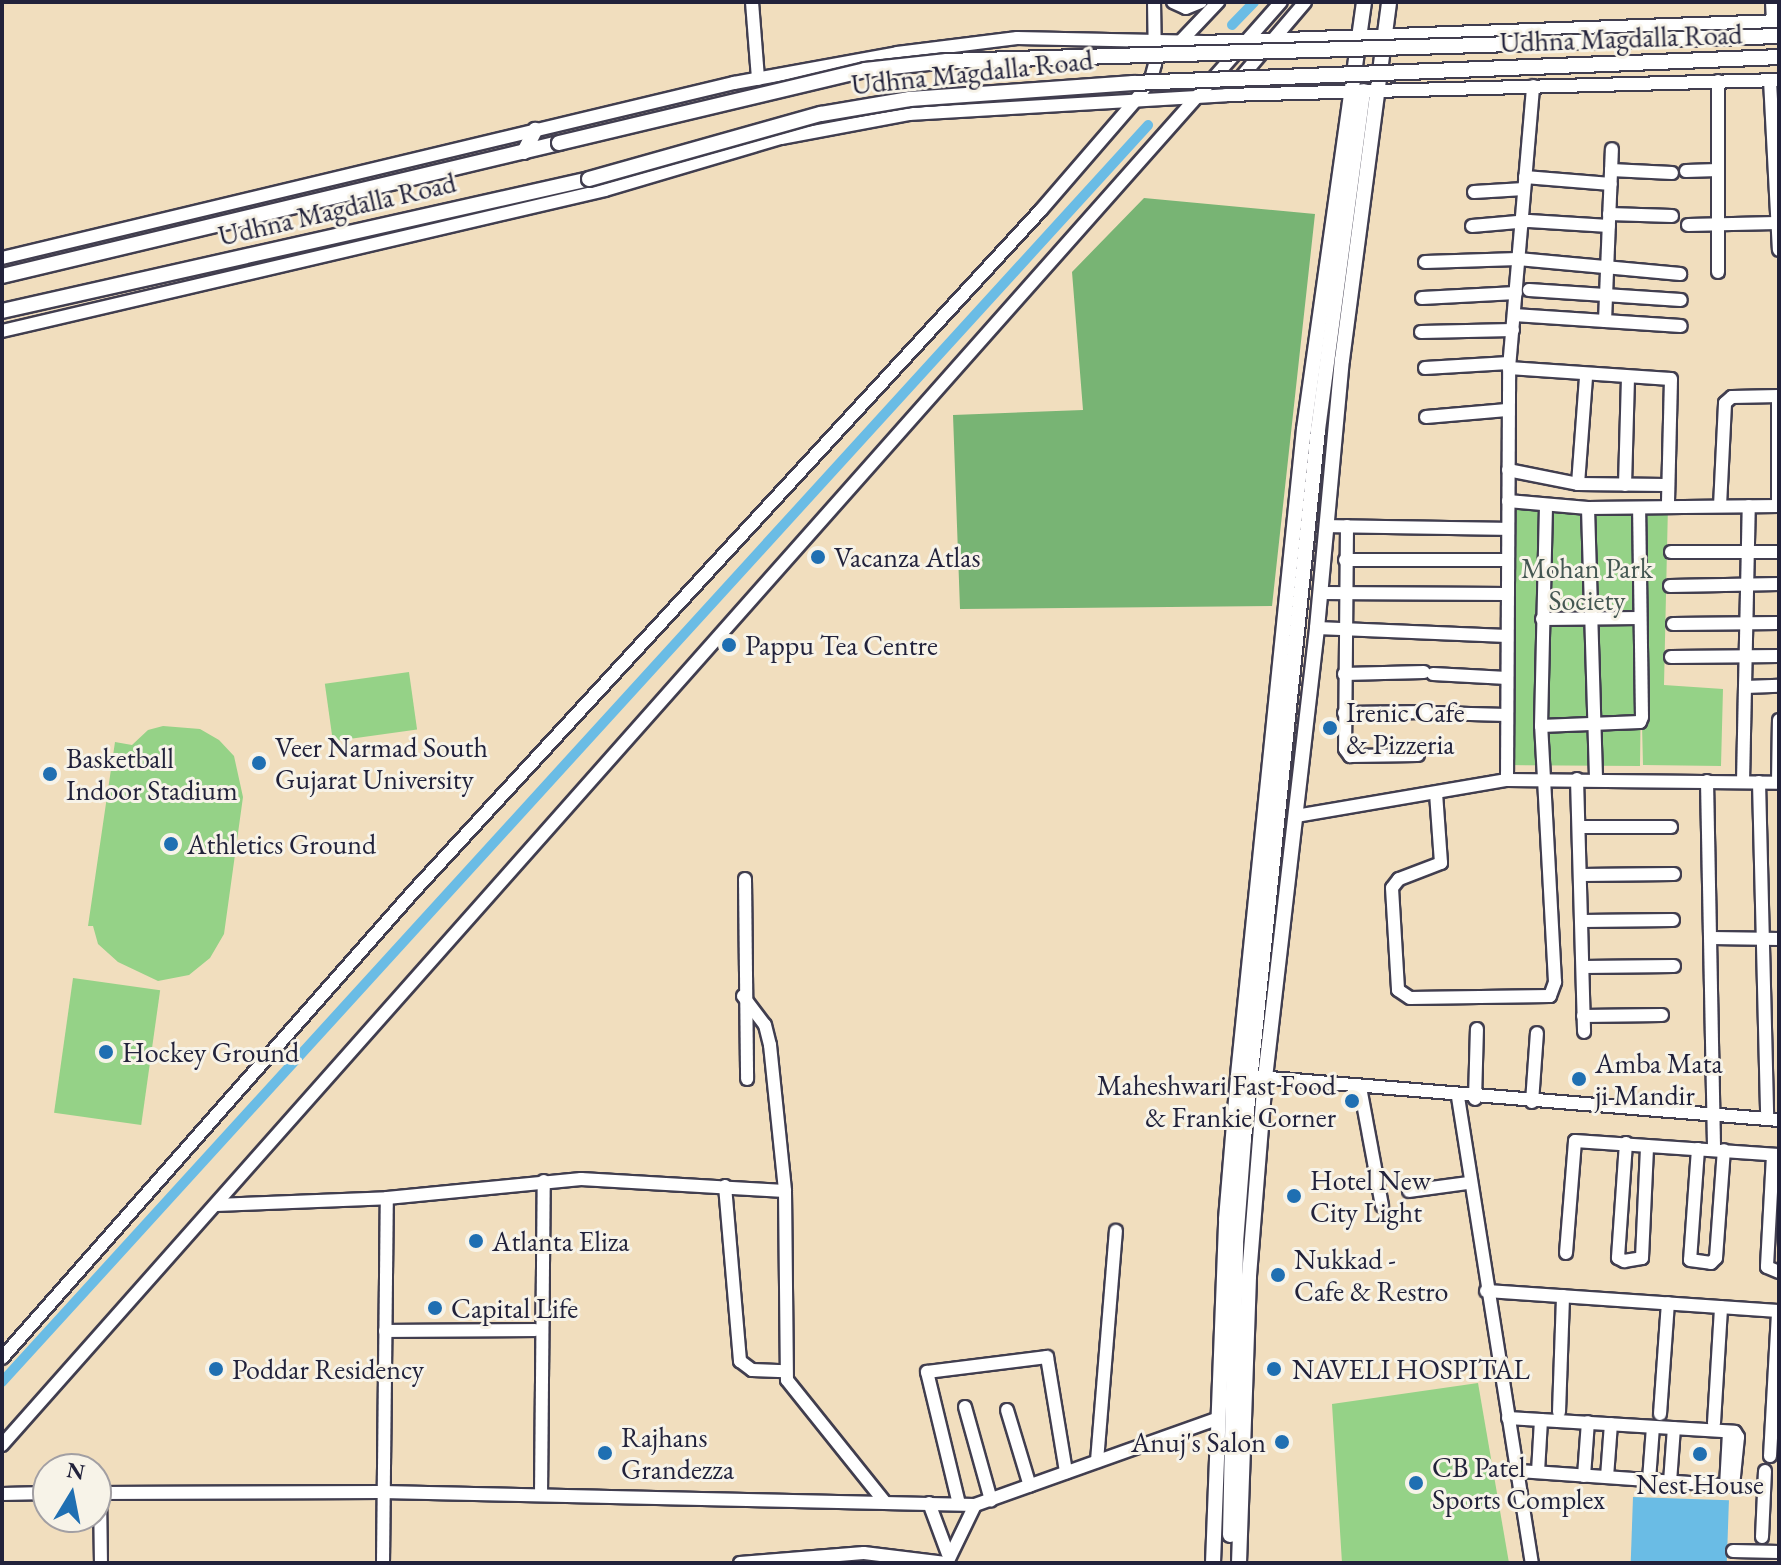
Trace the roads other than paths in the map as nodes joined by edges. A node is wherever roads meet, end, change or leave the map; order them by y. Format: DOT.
graph roads {
  1 [pos="752,2"];
  2 [pos="1154,2"];
  3 [pos="1173,2"];
  4 [pos="1201,2"];
  5 [pos="1218,2"];
  6 [pos="1281,2"];
  7 [pos="1305,2"];
  8 [pos="1364,2"];
  9 [pos="1389,2"];
  10 [pos="1772,2"];
  11 [pos="1776,22"];
  12 [pos="1389,32"];
  13 [pos="1363,33"];
  14 [pos="1275,36"];
  15 [pos="1779,36"];
  16 [pos="1157,40"];
  17 [pos="1247,40"];
  18 [pos="1181,41"];
  19 [pos="1779,57"];
  20 [pos="1155,64"];
  21 [pos="758,79"];
  22 [pos="1775,80"];
  23 [pos="1718,81"];
  24 [pos="1533,86"];
  25 [pos="1363,91"];
  26 [pos="1226,95"];
  27 [pos="1197,97"];
  28 [pos="1135,101"];
  29 [pos="535,130"];
  30 [pos="1612,149"];
  31 [pos="524,152"];
  32 [pos="1718,170"];
  33 [pos="1686,171"];
  34 [pos="1672,173"];
  35 [pos="1611,177"];
  36 [pos="1524,183"];
  37 [pos="1474,192"];
  38 [pos="1672,216"];
  39 [pos="1609,220"];
  40 [pos="1521,223"];
  41 [pos="1777,223"];
  42 [pos="1718,224"];
  43 [pos="1688,225"];
  44 [pos="1472,226"];
  45 [pos="1779,250"];
  46 [pos="2,258"];
  47 [pos="1518,259"];
  48 [pos="1425,262"];
  49 [pos="1607,267"];
  50 [pos="1718,272"];
  51 [pos="1680,274"];
  52 [pos="2,276"];
  53 [pos="1529,290"];
  54 [pos="1516,293"];
  55 [pos="1571,293"];
  56 [pos="1606,295"];
  57 [pos="1422,298"];
  58 [pos="1644,298"];
  59 [pos="1681,300"];
  60 [pos="2,311"];
  61 [pos="1514,315"];
  62 [pos="1569,319"];
  63 [pos="1605,321"];
  64 [pos="1643,324"];
  65 [pos="1681,326"];
  66 [pos="1513,330"];
  67 [pos="2,331"];
  68 [pos="1421,332"];
  69 [pos="1509,366"];
  70 [pos="1425,368"];
  71 [pos="1586,377"];
  72 [pos="1628,377"];
  73 [pos="1779,396"];
  74 [pos="1507,410"];
  75 [pos="1426,417"];
  76 [pos="1508,470"];
  77 [pos="1578,484"];
  78 [pos="1625,485"];
  79 [pos="1666,485"];
  80 [pos="1508,501"];
  81 [pos="1546,505"];
  82 [pos="1668,505"];
  83 [pos="1720,506"];
  84 [pos="1749,506"];
  85 [pos="1778,506"];
  86 [pos="1588,508"];
  87 [pos="1639,508"];
  88 [pos="1327,526"];
  89 [pos="1347,526"];
  90 [pos="1508,529"];
  91 [pos="1671,552"];
  92 [pos="1749,552"];
  93 [pos="1779,552"];
  94 [pos="1345,560"];
  95 [pos="1508,560"];
  96 [pos="1779,584"];
  97 [pos="1748,585"];
  98 [pos="1670,586"];
  99 [pos="1320,593"];
  100 [pos="1343,594"];
  101 [pos="1508,594"];
  102 [pos="1590,617"];
  103 [pos="1640,618"];
  104 [pos="1542,619"];
  105 [pos="1779,623"];
  106 [pos="1673,624"];
  107 [pos="1747,624"];
  108 [pos="1317,628"];
  109 [pos="1342,629"];
  110 [pos="1507,636"];
  111 [pos="1779,656"];
  112 [pos="1671,657"];
  113 [pos="1746,657"];
  114 [pos="1344,674"];
  115 [pos="1507,678"];
  116 [pos="1779,686"];
  117 [pos="1745,687"];
  118 [pos="1344,713"];
  119 [pos="1507,715"];
  120 [pos="1779,720"];
  121 [pos="1595,724"];
  122 [pos="1541,726"];
  123 [pos="1418,755"];
  124 [pos="1577,779"];
  125 [pos="1507,780"];
  126 [pos="1596,780"];
  127 [pos="1542,781"];
  128 [pos="1707,781"];
  129 [pos="1743,782"];
  130 [pos="1759,782"];
  131 [pos="1778,782"];
  132 [pos="1436,793"];
  133 [pos="1296,816"];
  134 [pos="1580,827"];
  135 [pos="1671,827"];
  136 [pos="1674,874"];
  137 [pos="1581,875"];
  138 [pos="745,879"];
  139 [pos="1673,920"];
  140 [pos="1582,921"];
  141 [pos="1712,938"];
  142 [pos="1763,939"];
  143 [pos="1779,939"];
  144 [pos="1674,966"];
  145 [pos="1583,967"];
  146 [pos="743,996"];
  147 [pos="1662,1015"];
  148 [pos="1583,1016"];
  149 [pos="1477,1029"];
  150 [pos="1584,1032"];
  151 [pos="1537,1033"];
  152 [pos="1254,1077"];
  153 [pos="747,1079"];
  154 [pos="1360,1087"];
  155 [pos="1458,1097"];
  156 [pos="1475,1099"];
  157 [pos="1532,1102"];
  158 [pos="1717,1114"];
  159 [pos="1773,1120"];
  160 [pos="1626,1143"];
  161 [pos="1647,1146"];
  162 [pos="1698,1149"];
  163 [pos="1719,1150"];
  164 [pos="1776,1155"];
  165 [pos="544,1181"];
  166 [pos="1468,1183"];
  167 [pos="725,1186"];
  168 [pos="785,1191"];
  169 [pos="1409,1191"];
  170 [pos="387,1198"];
  171 [pos="216,1205"];
  172 [pos="1382,1206"];
  173 [pos="1116,1231"];
  174 [pos="1566,1253"];
  175 [pos="1779,1272"];
  176 [pos="1486,1291"];
  177 [pos="1563,1296"];
  178 [pos="1668,1303"];
  179 [pos="1721,1307"];
  180 [pos="1778,1311"];
  181 [pos="535,1330"];
  182 [pos="385,1331"];
  183 [pos="3,1355"];
  184 [pos="785,1371"];
  185 [pos="965,1407"];
  186 [pos="1007,1410"];
  187 [pos="1559,1412"];
  188 [pos="1660,1414"];
  189 [pos="1508,1418"];
  190 [pos="1217,1419"];
  191 [pos="1541,1420"];
  192 [pos="1588,1422"];
  193 [pos="1714,1423"];
  194 [pos="1611,1424"];
  195 [pos="1653,1427"];
  196 [pos="1674,1428"];
  197 [pos="2,1445"];
  198 [pos="1770,1456"];
  199 [pos="1097,1461"];
  200 [pos="1516,1471"];
  201 [pos="1765,1471"];
  202 [pos="1066,1472"];
  203 [pos="1538,1472"];
  204 [pos="1584,1476"];
  205 [pos="1607,1477"];
  206 [pos="1649,1480"];
  207 [pos="1670,1482"];
  208 [pos="1030,1486"];
  209 [pos="382,1492"];
  210 [pos="32,1493"];
  211 [pos="112,1493"];
  212 [pos="2,1494"];
  213 [pos="541,1495"];
  214 [pos="991,1500"];
  215 [pos="884,1501"];
  216 [pos="929,1503"];
  217 [pos="959,1504"];
  218 [pos="975,1505"];
  219 [pos="1763,1507"];
  220 [pos="1779,1508"];
  221 [pos="100,1533"];
  222 [pos="1762,1537"];
  223 [pos="1733,1551"];
  224 [pos="1779,1552"];
  225 [pos="1755,1557"];
  226 [pos="863,1558"];
  227 [pos="822,1559"];
  228 [pos="899,1560"];
  229 [pos="947,1560"];
  230 [pos="783,1561"];
  231 [pos="101,1563"];
  232 [pos="383,1563"];
  233 [pos="741,1563"];
  234 [pos="1213,1563"];
  235 [pos="1230,1563"];
  236 [pos="1239,1563"];
  237 [pos="1532,1563"];
  1 -- 21 [label="street"];
  2 -- 16 [label="street"];
  3 -- 4 [label="street"];
  5 -- 18 [label="street"];
  6 -- 17 [label="street"];
  7 -- 14 [label="street"];
  8 -- 13 [label="main road"];
  9 -- 12 [label="main road"];
  10 -- 11 [label="street"];
  11 -- 12 [label="street"];
  12 -- 13 [label="street"];
  12 -- 25 [label="main road"];
  13 -- 14 [label="street"];
  13 -- 25 [label="main road"];
  14 -- 17 [label="street"];
  14 -- 26 [label="street"];
  15 -- 31 [label="main road, Udhna Magdalla Road, bridge"];
  16 -- 18 [label="street"];
  16 -- 20 [label="street"];
  16 -- 21 [label="street"];
  17 -- 18 [label="street"];
  17 -- 27 [label="street"];
  18 -- 20 [label="street"];
  19 -- 60 [label="main road, Udhna Magdalla Road, bridge"];
  20 -- 28 [label="street"];
  21 -- 29 [label="street"];
  22 -- 23 [label="street"];
  22 -- 41 [label="street"];
  23 -- 24 [label="street"];
  23 -- 32 [label="street"];
  24 -- 25 [label="street"];
  24 -- 36 [label="street"];
  25 -- 26 [label="street"];
  25 -- 88 [label="main road"];
  25 -- 152 [label="main road"];
  25 -- 152 [label="main road"];
  26 -- 27 [label="street"];
  27 -- 28 [label="street"];
  27 -- 171 [label="street"];
  28 -- 67 [label="street"];
  28 -- 183 [label="street"];
  29 -- 31 [label="main road"];
  29 -- 46 [label="street"];
  30 -- 35 [label="street"];
  31 -- 52 [label="main road, Udhna Magdalla Road"];
  32 -- 33 [label="street"];
  32 -- 42 [label="street"];
  34 -- 35 [label="street"];
  35 -- 36 [label="street"];
  35 -- 39 [label="street"];
  36 -- 37 [label="street"];
  36 -- 40 [label="street"];
  38 -- 39 [label="street"];
  39 -- 40 [label="street"];
  39 -- 49 [label="street"];
  40 -- 44 [label="street"];
  40 -- 47 [label="street"];
  41 -- 42 [label="street"];
  41 -- 45 [label="street"];
  42 -- 43 [label="street"];
  42 -- 50 [label="street"];
  47 -- 48 [label="street"];
  47 -- 49 [label="street"];
  47 -- 54 [label="street"];
  49 -- 51 [label="street"];
  49 -- 56 [label="street"];
  53 -- 55 [label="street"];
  54 -- 57 [label="street"];
  54 -- 61 [label="street"];
  55 -- 56 [label="street"];
  55 -- 62 [label="street"];
  56 -- 58 [label="street"];
  56 -- 63 [label="street"];
  58 -- 59 [label="street"];
  58 -- 64 [label="street"];
  61 -- 62 [label="street"];
  61 -- 66 [label="street"];
  62 -- 63 [label="street"];
  63 -- 64 [label="street"];
  64 -- 65 [label="street"];
  66 -- 68 [label="street"];
  66 -- 69 [label="street"];
  69 -- 70 [label="street"];
  69 -- 71 [label="street"];
  69 -- 74 [label="street"];
  71 -- 72 [label="street"];
  71 -- 77 [label="street"];
  72 -- 78 [label="street"];
  72 -- 79 [label="street"];
  73 -- 83 [label="street"];
  73 -- 85 [label="street"];
  74 -- 75 [label="street"];
  74 -- 76 [label="street"];
  76 -- 77 [label="street"];
  76 -- 80 [label="street"];
  77 -- 78 [label="street"];
  78 -- 79 [label="street"];
  79 -- 82 [label="street"];
  80 -- 81 [label="street"];
  80 -- 90 [label="street"];
  81 -- 86 [label="street"];
  81 -- 104 [label="street"];
  82 -- 83 [label="street"];
  82 -- 87 [label="street"];
  83 -- 84 [label="street"];
  84 -- 85 [label="street"];
  84 -- 92 [label="street"];
  86 -- 87 [label="street"];
  86 -- 102 [label="street"];
  87 -- 103 [label="street"];
  88 -- 89 [label="street"];
  88 -- 99 [label="main road"];
  89 -- 90 [label="street"];
  89 -- 94 [label="street"];
  90 -- 95 [label="street"];
  91 -- 92 [label="street"];
  92 -- 93 [label="street"];
  92 -- 97 [label="street"];
  94 -- 95 [label="street"];
  94 -- 100 [label="street"];
  95 -- 101 [label="street"];
  96 -- 97 [label="street"];
  97 -- 98 [label="street"];
  97 -- 107 [label="street"];
  99 -- 100 [label="street"];
  99 -- 108 [label="main road"];
  100 -- 101 [label="street"];
  100 -- 109 [label="street"];
  101 -- 110 [label="street"];
  102 -- 103 [label="street"];
  102 -- 104 [label="street"];
  102 -- 121 [label="street"];
  103 -- 121 [label="street"];
  104 -- 122 [label="street"];
  105 -- 107 [label="street"];
  106 -- 107 [label="street"];
  107 -- 113 [label="street"];
  108 -- 109 [label="street"];
  108 -- 133 [label="main road"];
  109 -- 110 [label="street"];
  109 -- 114 [label="street"];
  110 -- 115 [label="street"];
  111 -- 113 [label="street"];
  112 -- 113 [label="street"];
  113 -- 117 [label="street"];
  114 -- 115 [label="street"];
  114 -- 118 [label="street"];
  115 -- 119 [label="street"];
  116 -- 117 [label="street"];
  117 -- 129 [label="street"];
  118 -- 119 [label="street"];
  118 -- 123 [label="street"];
  119 -- 125 [label="street"];
  120 -- 131 [label="street"];
  121 -- 122 [label="street"];
  121 -- 126 [label="street"];
  122 -- 127 [label="street"];
  124 -- 126 [label="street"];
  124 -- 127 [label="street"];
  124 -- 134 [label="street"];
  125 -- 127 [label="street"];
  125 -- 132 [label="street"];
  126 -- 128 [label="street"];
  127 -- 132 [label="street"];
  128 -- 129 [label="street"];
  128 -- 141 [label="street"];
  129 -- 130 [label="street"];
  130 -- 131 [label="street"];
  130 -- 142 [label="street"];
  132 -- 133 [label="street"];
  133 -- 152 [label="main road"];
  134 -- 135 [label="street"];
  134 -- 137 [label="street"];
  136 -- 137 [label="street"];
  137 -- 140 [label="street"];
  138 -- 146 [label="street"];
  139 -- 140 [label="street"];
  140 -- 145 [label="street"];
  141 -- 142 [label="street"];
  141 -- 158 [label="street"];
  142 -- 143 [label="street"];
  142 -- 159 [label="street"];
  144 -- 145 [label="street"];
  145 -- 148 [label="street"];
  146 -- 153 [label="street"];
  146 -- 168 [label="street"];
  147 -- 148 [label="street"];
  148 -- 150 [label="street"];
  149 -- 156 [label="street"];
  151 -- 157 [label="street"];
  152 -- 154 [label="street"];
  152 -- 190 [label="main road"];
  152 -- 235 [label="main road"];
  152 -- 236 [label="main road"];
  154 -- 155 [label="street"];
  154 -- 172 [label="street"];
  155 -- 156 [label="street"];
  155 -- 166 [label="street"];
  156 -- 157 [label="street"];
  157 -- 158 [label="street"];
  158 -- 159 [label="street"];
  158 -- 163 [label="street"];
  160 -- 161 [label="street"];
  160 -- 161 [label="street"];
  160 -- 174 [label="street"];
  161 -- 162 [label="street"];
  162 -- 163 [label="street"];
  162 -- 163 [label="street"];
  163 -- 164 [label="street"];
  164 -- 175 [label="street"];
  165 -- 167 [label="street"];
  165 -- 170 [label="street"];
  165 -- 213 [label="street"];
  166 -- 169 [label="street"];
  166 -- 176 [label="street"];
  167 -- 168 [label="street"];
  167 -- 184 [label="street"];
  168 -- 184 [label="street"];
  170 -- 171 [label="street"];
  170 -- 182 [label="street"];
  171 -- 197 [label="street"];
  173 -- 199 [label="street"];
  176 -- 177 [label="street"];
  176 -- 189 [label="street"];
  177 -- 178 [label="street"];
  177 -- 187 [label="street"];
  178 -- 179 [label="street"];
  178 -- 188 [label="street"];
  179 -- 180 [label="street"];
  179 -- 193 [label="street"];
  180 -- 198 [label="street"];
  181 -- 182 [label="street"];
  182 -- 209 [label="street"];
  184 -- 215 [label="street"];
  185 -- 214 [label="street"];
  186 -- 208 [label="street"];
  189 -- 191 [label="street"];
  189 -- 200 [label="street"];
  190 -- 199 [label="street"];
  190 -- 234 [label="main road"];
  191 -- 192 [label="street"];
  191 -- 203 [label="street"];
  192 -- 194 [label="street"];
  192 -- 204 [label="street"];
  194 -- 195 [label="street"];
  194 -- 205 [label="street"];
  195 -- 196 [label="street"];
  195 -- 206 [label="street"];
  196 -- 207 [label="street"];
  196 -- 207 [label="street"];
  199 -- 202 [label="street"];
  200 -- 203 [label="street"];
  200 -- 237 [label="street"];
  201 -- 219 [label="street"];
  202 -- 208 [label="street"];
  202 -- 217 [label="street"];
  203 -- 204 [label="street"];
  204 -- 205 [label="street"];
  205 -- 206 [label="street"];
  206 -- 207 [label="street"];
  208 -- 214 [label="street"];
  209 -- 211 [label="street"];
  209 -- 213 [label="street"];
  209 -- 232 [label="street"];
  210 -- 212 [label="street"];
  213 -- 215 [label="street"];
  214 -- 218 [label="street"];
  215 -- 216 [label="street"];
  216 -- 217 [label="street"];
  216 -- 229 [label="street"];
  217 -- 218 [label="street"];
  218 -- 229 [label="street"];
  219 -- 220 [label="street"];
  219 -- 222 [label="street"];
  221 -- 231 [label="street"];
  223 -- 225 [label="street"];
  224 -- 225 [label="street"];
  226 -- 227 [label="street"];
  226 -- 228 [label="street"];
  227 -- 230 [label="street"];
  228 -- 229 [label="street"];
  230 -- 233 [label="street"];
}
